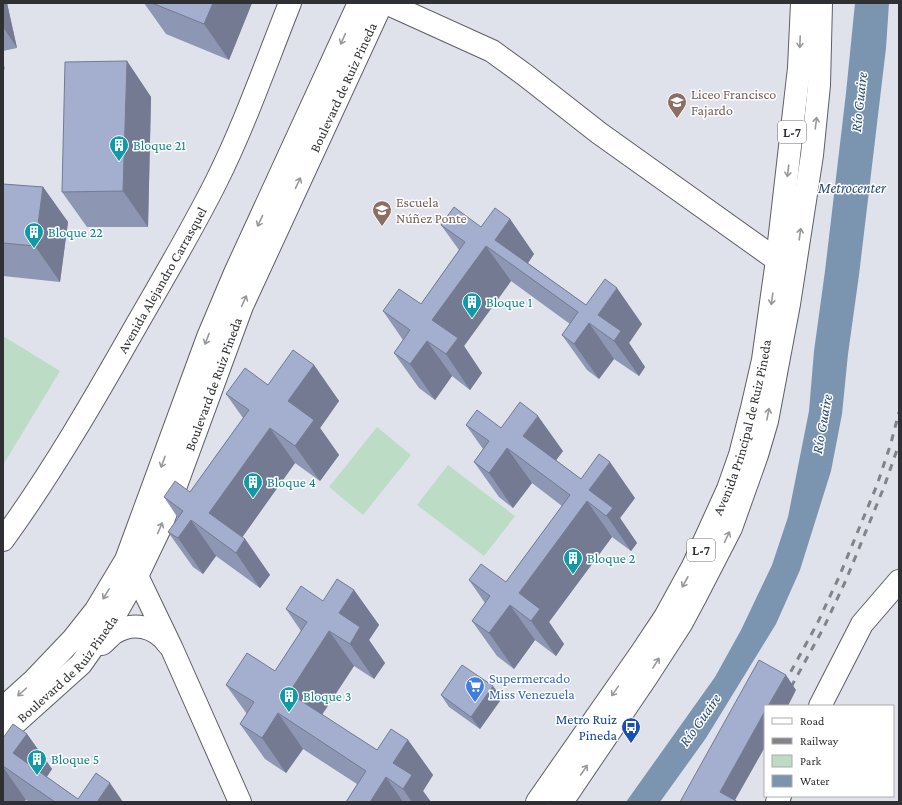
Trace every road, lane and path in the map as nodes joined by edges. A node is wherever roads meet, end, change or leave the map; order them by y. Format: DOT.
graph roads {
  1 [pos="290,3"];
  2 [pos="359,3"];
  3 [pos="382,3"];
  4 [pos="386,3"];
  5 [pos="802,3"];
  6 [pos="822,3"];
  7 [pos="786,262"];
  8 [pos="3,540"];
  9 [pos="136,567"];
  10 [pos="899,581"];
  11 [pos="172,649"];
  12 [pos="81,664"];
  13 [pos="821,705"];
  14 [pos="3,708"];
  15 [pos="3,734"];
  16 [pos="240,802"];
  17 [pos="255,802"];
  18 [pos="537,802"];
  19 [pos="562,802"];
  1 -- 8 [label="street, Avenida Alejandro Carrasquel"];
  2 -- 9 [label="street, Boulevard de Ruiz Pineda, one-way"];
  9 -- 3 [label="street, Boulevard de Ruiz Pineda, one-way"];
  4 -- 7 [label="street"];
  5 -- 7 [label="street, Avenida Principal de Ruiz Pineda / L-7, one-way"];
  7 -- 6 [label="street, Avenida Principal de Ruiz Pineda / L-7, one-way"];
  7 -- 18 [label="street, Avenida Principal de Ruiz Pineda / L-7, one-way"];
  19 -- 7 [label="street, Avenida Principal de Ruiz Pineda / L-7, one-way"];
  9 -- 11 [label="street"];
  9 -- 12 [label="street, Boulevard de Ruiz Pineda"];
  9 -- 14 [label="street, Boulevard de Ruiz Pineda, one-way"];
  9 -- 17 [label="street"];
  10 -- 13 [label="street"];
  11 -- 12 [label="street"];
  11 -- 16 [label="street"];
  12 -- 15 [label="street, Boulevard de Ruiz Pineda"];
}
